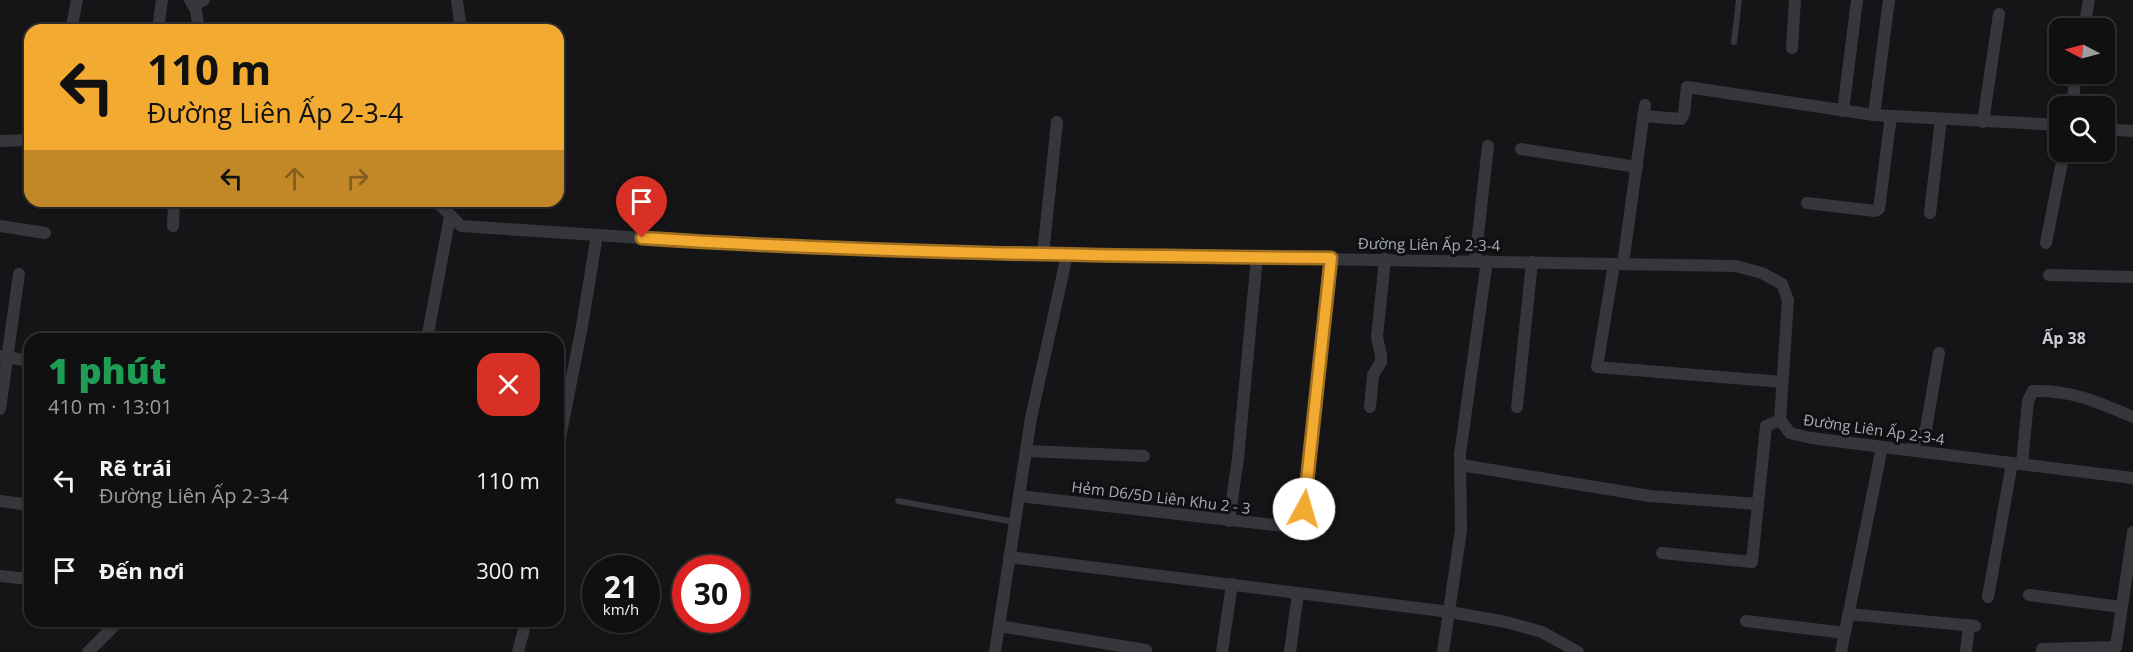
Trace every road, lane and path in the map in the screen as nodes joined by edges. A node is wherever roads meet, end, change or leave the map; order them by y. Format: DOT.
graph roads {
  1 [pos="77,0"];
  2 [pos="162,0"];
  3 [pos="457,0"];
  4 [pos="1739,0"];
  5 [pos="1796,0"];
  6 [pos="1857,0"];
  7 [pos="1889,0"];
  8 [pos="2089,0"];
  9 [pos="196,2"];
  10 [pos="2000,14"];
  11 [pos="2086,18"];
  12 [pos="72,24"];
  13 [pos="159,24"];
  14 [pos="198,24"];
  15 [pos="460,24"];
  16 [pos="1734,42"];
  17 [pos="1792,48"];
  18 [pos="1843,111"];
  19 [pos="1874,115"];
  20 [pos="1891,116"];
  21 [pos="1941,119"];
  22 [pos="1057,122"];
  23 [pos="1983,122"];
  24 [pos="2049,125"];
  25 [pos="2115,130"];
  26 [pos="2133,131"];
  27 [pos="24,140"];
  28 [pos="0,141"];
  29 [pos="1488,146"];
  30 [pos="1521,149"];
  31 [pos="2062,162"];
  32 [pos="1637,167"];
  33 [pos="1808,203"];
  34 [pos="174,207"];
  35 [pos="442,207"];
  36 [pos="1929,213"];
  37 [pos="450,216"];
  38 [pos="0,226"];
  39 [pos="173,226"];
  40 [pos="45,233"];
  41 [pos="597,236"];
  42 [pos="2046,243"];
  43 [pos="1043,254"];
  44 [pos="1067,255"];
  45 [pos="1257,257"];
  46 [pos="1331,258"];
  47 [pos="1385,259"];
  48 [pos="1481,261"];
  49 [pos="1532,262"];
  50 [pos="1618,264"];
  51 [pos="19,274"];
  52 [pos="2049,274"];
  53 [pos="2133,277"];
  54 [pos="428,333"];
  55 [pos="1939,353"];
  56 [pos="3,357"];
  57 [pos="24,360"];
  58 [pos="1782,382"];
  59 [pos="1370,407"];
  60 [pos="1518,407"];
  61 [pos="0,409"];
  62 [pos="2133,417"];
  63 [pos="564,418"];
  64 [pos="1780,420"];
  65 [pos="1882,447"];
  66 [pos="1909,450"];
  67 [pos="1026,451"];
  68 [pos="1144,456"];
  69 [pos="2017,464"];
  70 [pos="1461,465"];
  71 [pos="2133,478"];
  72 [pos="1019,496"];
  73 [pos="0,501"];
  74 [pos="898,501"];
  75 [pos="24,504"];
  76 [pos="1758,504"];
  77 [pos="1229,521"];
  78 [pos="1015,522"];
  79 [pos="2133,532"];
  80 [pos="1662,553"];
  81 [pos="1009,557"];
  82 [pos="0,576"];
  83 [pos="24,578"];
  84 [pos="1232,584"];
  85 [pos="1298,593"];
  86 [pos="2029,595"];
  87 [pos="1988,597"];
  88 [pos="2121,607"];
  89 [pos="1450,612"];
  90 [pos="1848,614"];
  91 [pos="1746,621"];
  92 [pos="999,626"];
  93 [pos="113,627"];
  94 [pos="525,627"];
  95 [pos="1845,633"];
  96 [pos="2042,649"];
  97 [pos="1146,650"];
  98 [pos="88,652"];
  99 [pos="519,652"];
  100 [pos="995,652"];
  101 [pos="1222,652"];
  102 [pos="1290,652"];
  103 [pos="1443,652"];
  104 [pos="1578,652"];
  105 [pos="1841,652"];
  106 [pos="1966,652"];
  1 -- 12 [label="street"];
  2 -- 13 [label="street"];
  3 -- 15 [label="street"];
  4 -- 16 [label="lane"];
  5 -- 17 [label="street"];
  6 -- 18 [label="street"];
  7 -- 19 [label="street"];
  8 -- 11 [label="street"];
  9 -- 14 [label="street"];
  10 -- 23 [label="street"];
  18 -- 19 [label="street"];
  18 -- 32 [label="street"];
  19 -- 20 [label="street"];
  20 -- 21 [label="street"];
  20 -- 33 [label="street"];
  21 -- 23 [label="street"];
  21 -- 36 [label="street"];
  22 -- 43 [label="street"];
  23 -- 24 [label="street"];
  25 -- 26 [label="street"];
  27 -- 28 [label="street"];
  29 -- 48 [label="street"];
  30 -- 32 [label="street"];
  31 -- 42 [label="street"];
  32 -- 50 [label="street"];
  34 -- 39 [label="street"];
  35 -- 37 [label="street"];
  37 -- 41 [label="street, Đường Liên Ấp 2-3-4"];
  37 -- 54 [label="street"];
  38 -- 40 [label="street"];
  41 -- 43 [label="street, Đường Liên Ấp 2-3-4"];
  41 -- 63 [label="street"];
  43 -- 44 [label="street, Đường Liên Ấp 2-3-4"];
  44 -- 45 [label="street, Đường Liên Ấp 2-3-4"];
  44 -- 67 [label="street"];
  45 -- 46 [label="street, Đường Liên Ấp 2-3-4"];
  45 -- 77 [label="street"];
  46 -- 47 [label="street, Đường Liên Ấp 2-3-4"];
  46 -- 77 [label="street, Hẻm D6/5D Liên Khu 2 - 3"];
  47 -- 48 [label="street, Đường Liên Ấp 2-3-4"];
  47 -- 59 [label="street"];
  48 -- 49 [label="street, Đường Liên Ấp 2-3-4"];
  48 -- 70 [label="street"];
  49 -- 50 [label="street, Đường Liên Ấp 2-3-4"];
  49 -- 60 [label="street"];
  50 -- 58 [label="street, Đường Liên Ấp 2-3-4"];
  50 -- 58 [label="street"];
  51 -- 56 [label="street"];
  52 -- 53 [label="street"];
  55 -- 66 [label="street"];
  56 -- 57 [label="street"];
  56 -- 61 [label="street"];
  58 -- 64 [label="street, Đường Liên Ấp 2-3-4"];
  62 -- 69 [label="street"];
  64 -- 65 [label="street, Đường Liên Ấp 2-3-4"];
  64 -- 76 [label="street"];
  65 -- 66 [label="street, Đường Liên Ấp 2-3-4"];
  65 -- 90 [label="street"];
  66 -- 69 [label="street, Đường Liên Ấp 2-3-4"];
  67 -- 68 [label="street"];
  67 -- 72 [label="street"];
  69 -- 71 [label="street, Đường Liên Ấp 2-3-4"];
  69 -- 87 [label="street"];
  70 -- 76 [label="street"];
  70 -- 89 [label="street"];
  72 -- 77 [label="street, Hẻm D6/5D Liên Khu 2 - 3"];
  72 -- 78 [label="street"];
  73 -- 75 [label="street"];
  74 -- 78 [label="lane"];
  76 -- 80 [label="street"];
  78 -- 81 [label="street"];
  79 -- 88 [label="street"];
  81 -- 84 [label="street"];
  81 -- 92 [label="street"];
  82 -- 83 [label="street"];
  84 -- 85 [label="street"];
  84 -- 101 [label="street"];
  85 -- 89 [label="street"];
  85 -- 102 [label="street"];
  86 -- 88 [label="street"];
  88 -- 96 [label="street"];
  89 -- 103 [label="street"];
  89 -- 104 [label="street"];
  90 -- 95 [label="street"];
  90 -- 106 [label="street"];
  91 -- 95 [label="street"];
  92 -- 97 [label="street"];
  92 -- 100 [label="street"];
  93 -- 98 [label="street"];
  94 -- 99 [label="street"];
  95 -- 105 [label="street"];
}
